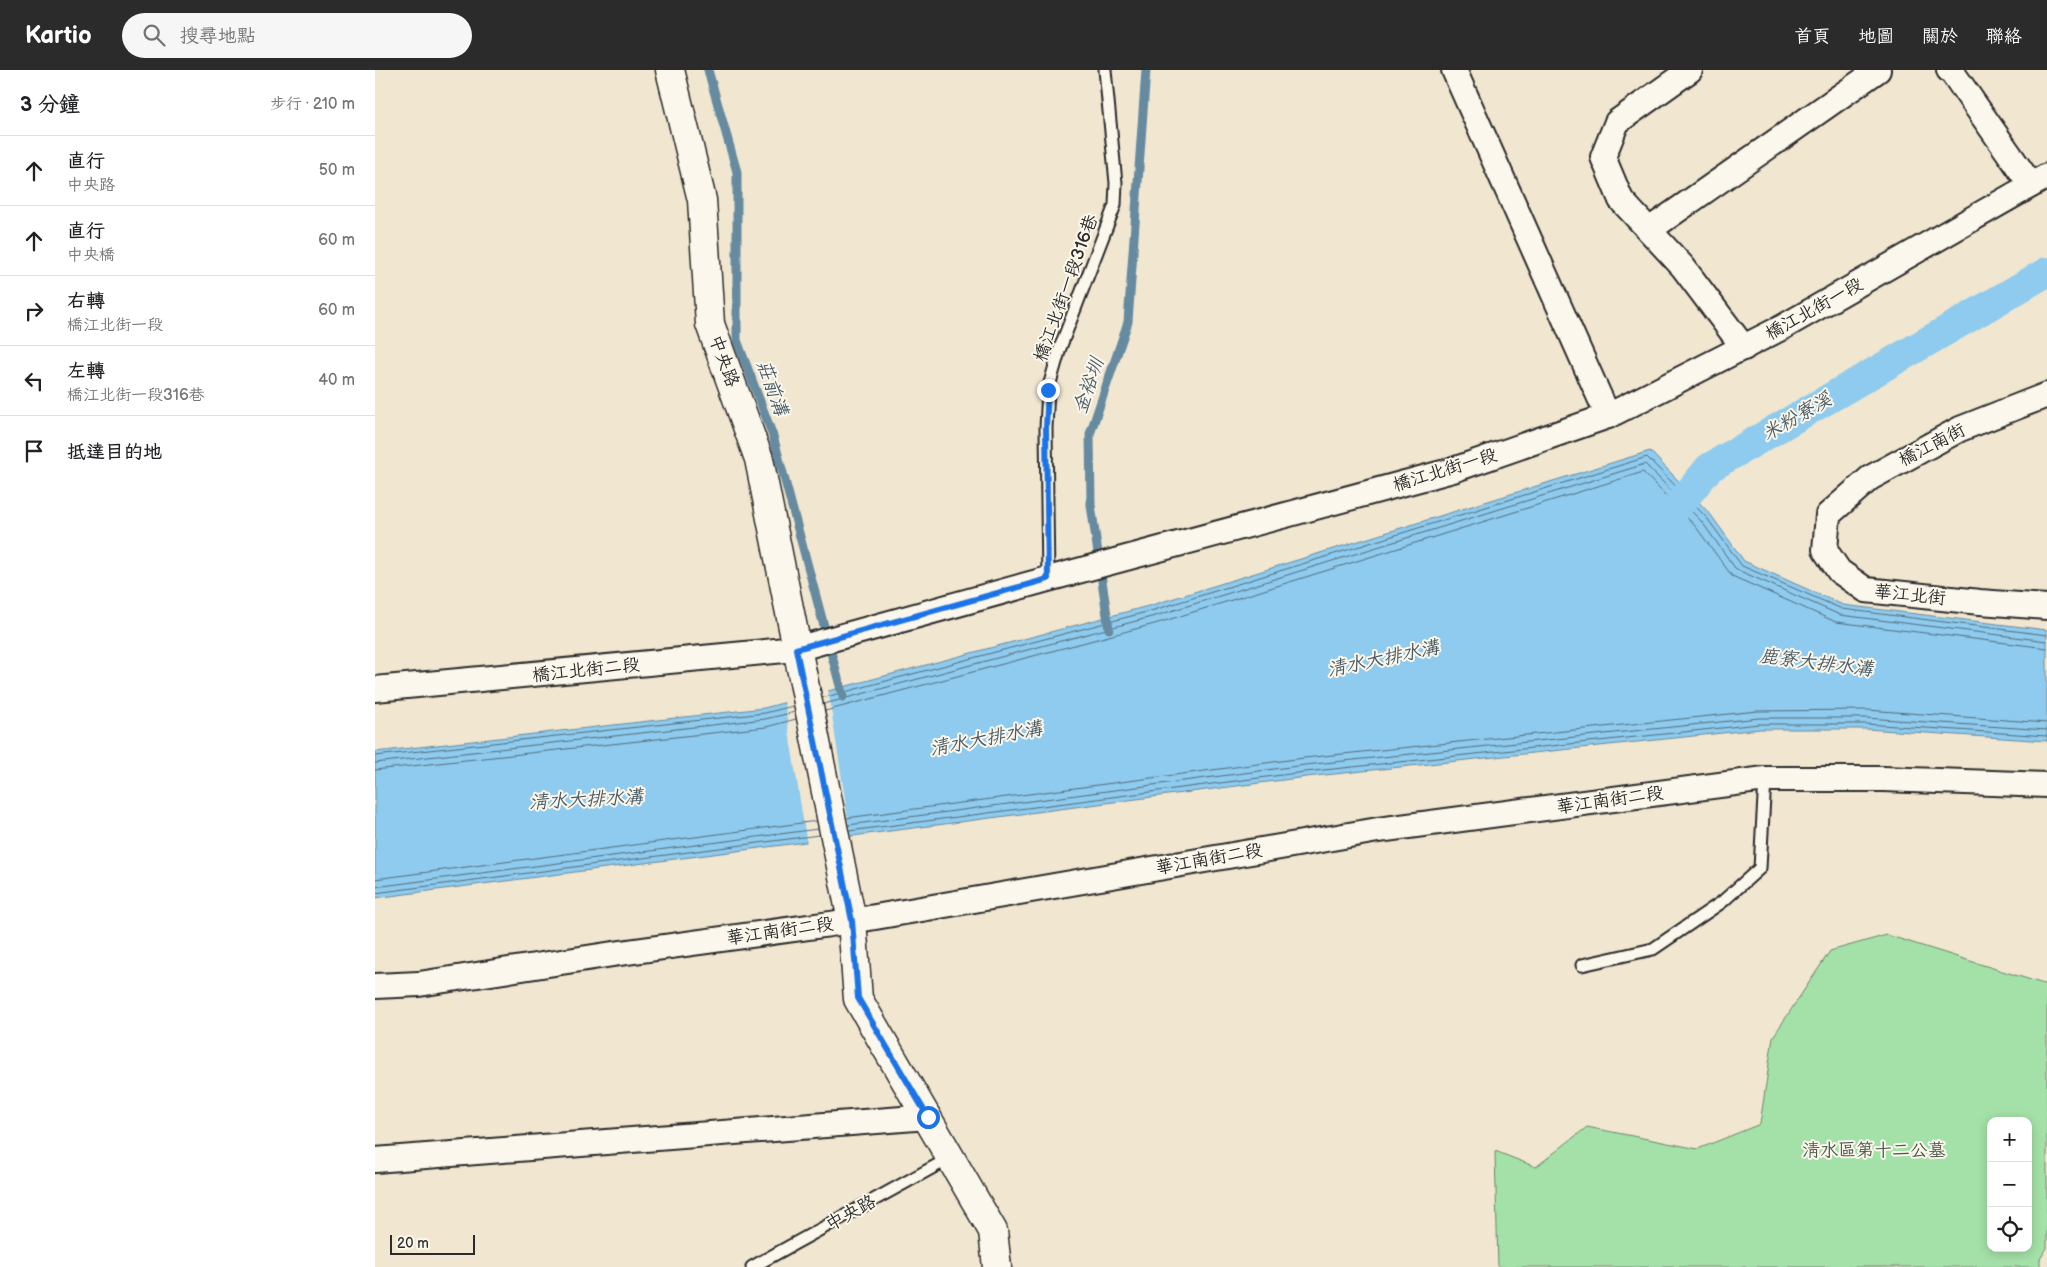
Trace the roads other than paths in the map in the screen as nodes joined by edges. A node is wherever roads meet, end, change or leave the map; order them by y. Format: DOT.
graph roads {
  1 [pos="670,70"];
  2 [pos="1105,70"];
  3 [pos="1454,70"];
  4 [pos="1690,70"];
  5 [pos="1878,70"];
  6 [pos="1949,70"];
  7 [pos="2039,181"];
  8 [pos="1649,230"];
  9 [pos="1743,348"];
  10 [pos="2047,395"];
  11 [pos="1608,416"];
  12 [pos="1828,515"];
  13 [pos="1048,579"];
  14 [pos="2047,606"];
  15 [pos="796,649"];
  16 [pos="375,689"];
  17 [pos="1765,779"];
  18 [pos="2047,786"];
  19 [pos="852,921"];
  20 [pos="1582,965"];
  21 [pos="375,986"];
  22 [pos="928,1117"];
  23 [pos="950,1158"];
  24 [pos="375,1160"];
  25 [pos="752,1267"];
  26 [pos="997,1267"];
  1 -- 15 [label="street, 中央路"];
  2 -- 13 [label="lane, 橋江北街一段316巷"];
  3 -- 11 [label="street"];
  4 -- 8 [label="street"];
  5 -- 8 [label="street"];
  6 -- 7 [label="street"];
  7 -- 9 [label="street, 橋江北街一段"];
  8 -- 9 [label="street"];
  9 -- 11 [label="street, 橋江北街一段"];
  10 -- 12 [label="street, 橋江南街"];
  11 -- 13 [label="street, 橋江北街一段"];
  12 -- 14 [label="street, 華江北街"];
  13 -- 15 [label="street, 橋江北街一段"];
  15 -- 16 [label="street, 橋江北街二段"];
  15 -- 19 [label="street, 中央路"];
  17 -- 18 [label="street, 華江南街二段"];
  17 -- 19 [label="street, 華江南街二段"];
  17 -- 20 [label="lane"];
  19 -- 21 [label="street, 華江南街二段"];
  19 -- 22 [label="street"];
  22 -- 23 [label="street"];
  22 -- 24 [label="street"];
  23 -- 25 [label="lane, 中央路"];
  23 -- 26 [label="street"];
}
